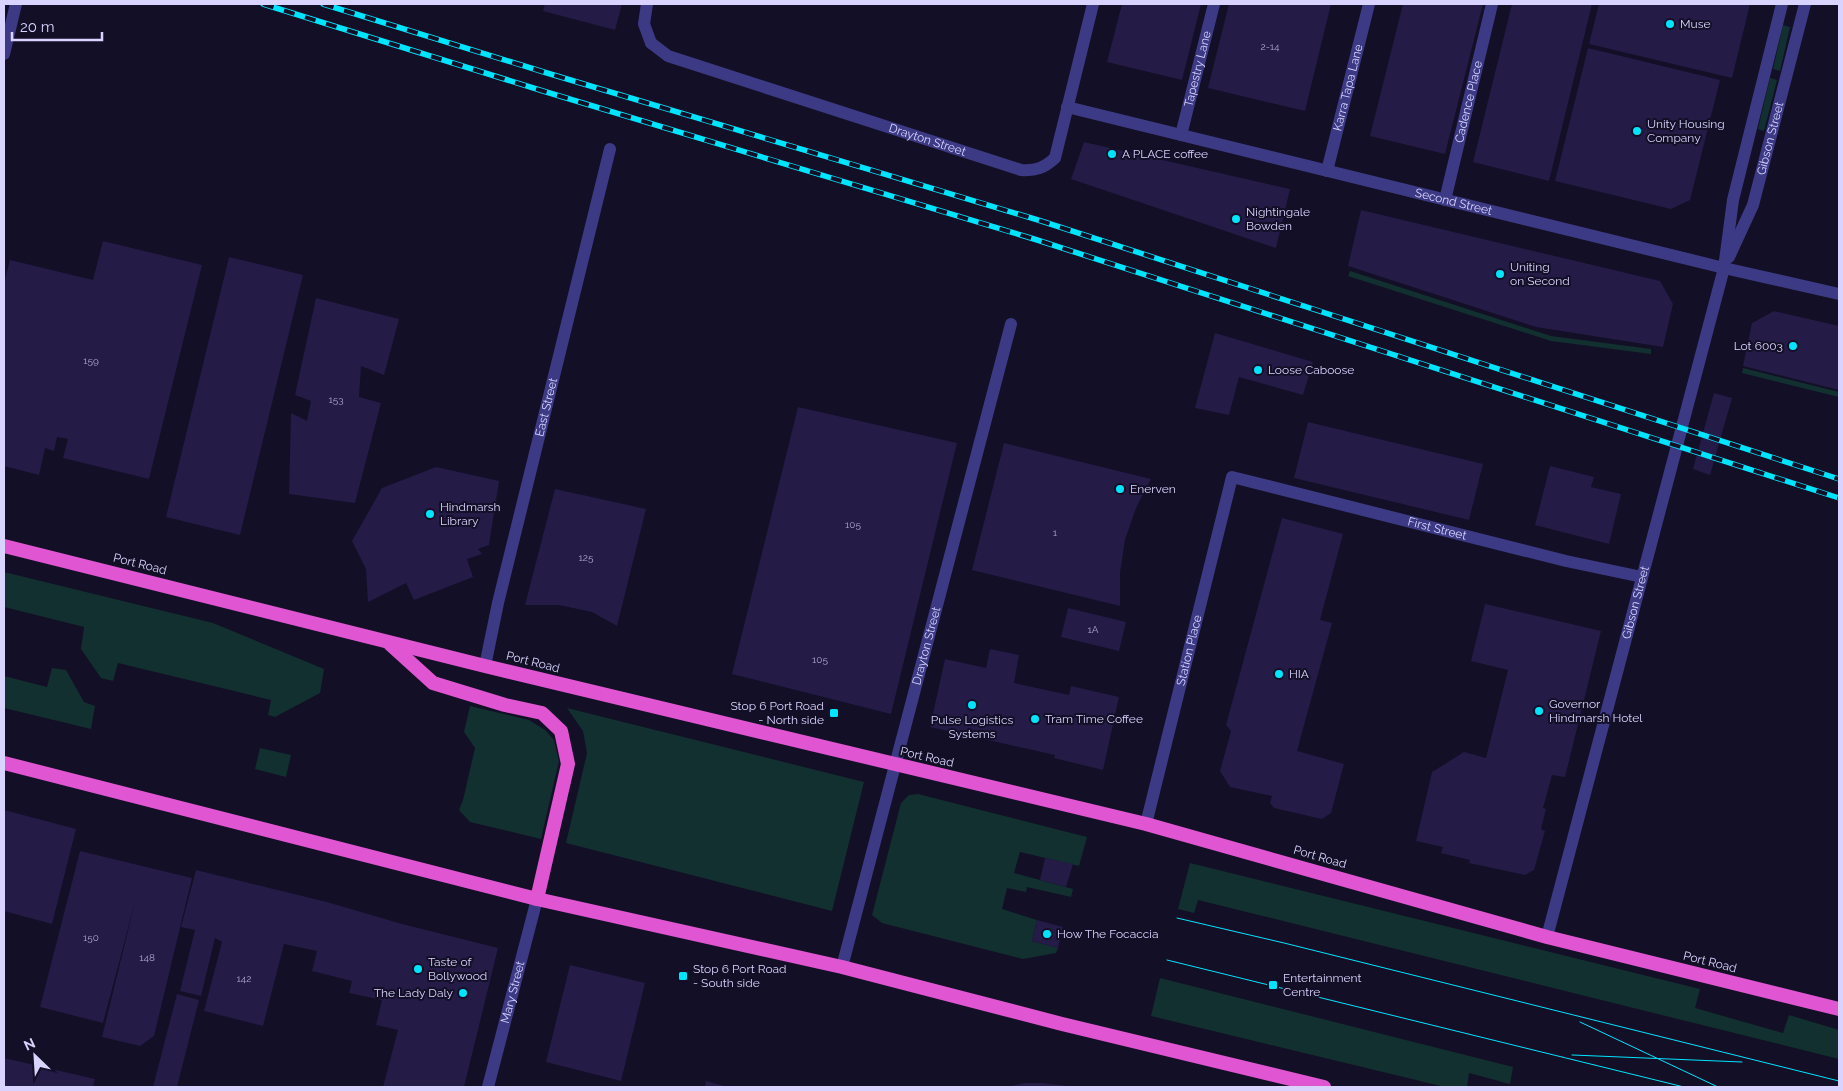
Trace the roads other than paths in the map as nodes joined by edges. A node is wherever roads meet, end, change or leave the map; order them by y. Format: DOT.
graph roads {
  1 [pos="16,4"];
  2 [pos="647,4"];
  3 [pos="1093,4"];
  4 [pos="1214,4"];
  5 [pos="1369,4"];
  6 [pos="1492,4"];
  7 [pos="1782,4"];
  8 [pos="1805,4"];
  9 [pos="4,54"];
  10 [pos="1067,107"];
  11 [pos="1181,135"];
  12 [pos="610,149"];
  13 [pos="1328,171"];
  14 [pos="1446,200"];
  15 [pos="1724,268"];
  16 [pos="1839,294"];
  17 [pos="1011,324"];
  18 [pos="1232,477"];
  19 [pos="4,546"];
  20 [pos="1642,577"];
  21 [pos="387,642"];
  22 [pos="485,666"];
  23 [pos="4,763"];
  24 [pos="895,765"];
  25 [pos="1146,824"];
  26 [pos="536,899"];
  27 [pos="1547,937"];
  28 [pos="842,967"];
  29 [pos="1839,1009"];
  30 [pos="488,1087"];
  31 [pos="1324,1087"];
  1 -- 9 [label="street"];
  2 -- 10 [label="street, Drayton Street"];
  3 -- 10 [label="street, Drayton Street"];
  4 -- 11 [label="street, Tapestry Lane"];
  5 -- 13 [label="street, Karra Tapa Lane"];
  6 -- 14 [label="street, Cadence Place"];
  7 -- 15 [label="street, Gibson Street"];
  8 -- 15 [label="street, Gibson Street"];
  10 -- 11 [label="street, Second Street"];
  11 -- 13 [label="street, Second Street"];
  12 -- 22 [label="street, East Street"];
  13 -- 14 [label="street, Second Street"];
  14 -- 15 [label="street, Second Street"];
  15 -- 16 [label="street, Second Street"];
  15 -- 20 [label="street, Gibson Street"];
  17 -- 24 [label="street, Drayton Street"];
  18 -- 20 [label="street, First Street"];
  18 -- 25 [label="street, Station Place"];
  19 -- 21 [label="highway, Port Road"];
  20 -- 27 [label="street, Gibson Street"];
  21 -- 22 [label="highway, Port Road"];
  21 -- 26 [label="highway"];
  22 -- 24 [label="highway, Port Road"];
  23 -- 26 [label="highway"];
  24 -- 25 [label="highway, Port Road"];
  24 -- 28 [label="street, Drayton Street"];
  25 -- 27 [label="highway, Port Road"];
  26 -- 28 [label="highway"];
  26 -- 30 [label="street, Mary Street"];
  27 -- 29 [label="highway, Port Road"];
  28 -- 31 [label="highway"];
}
